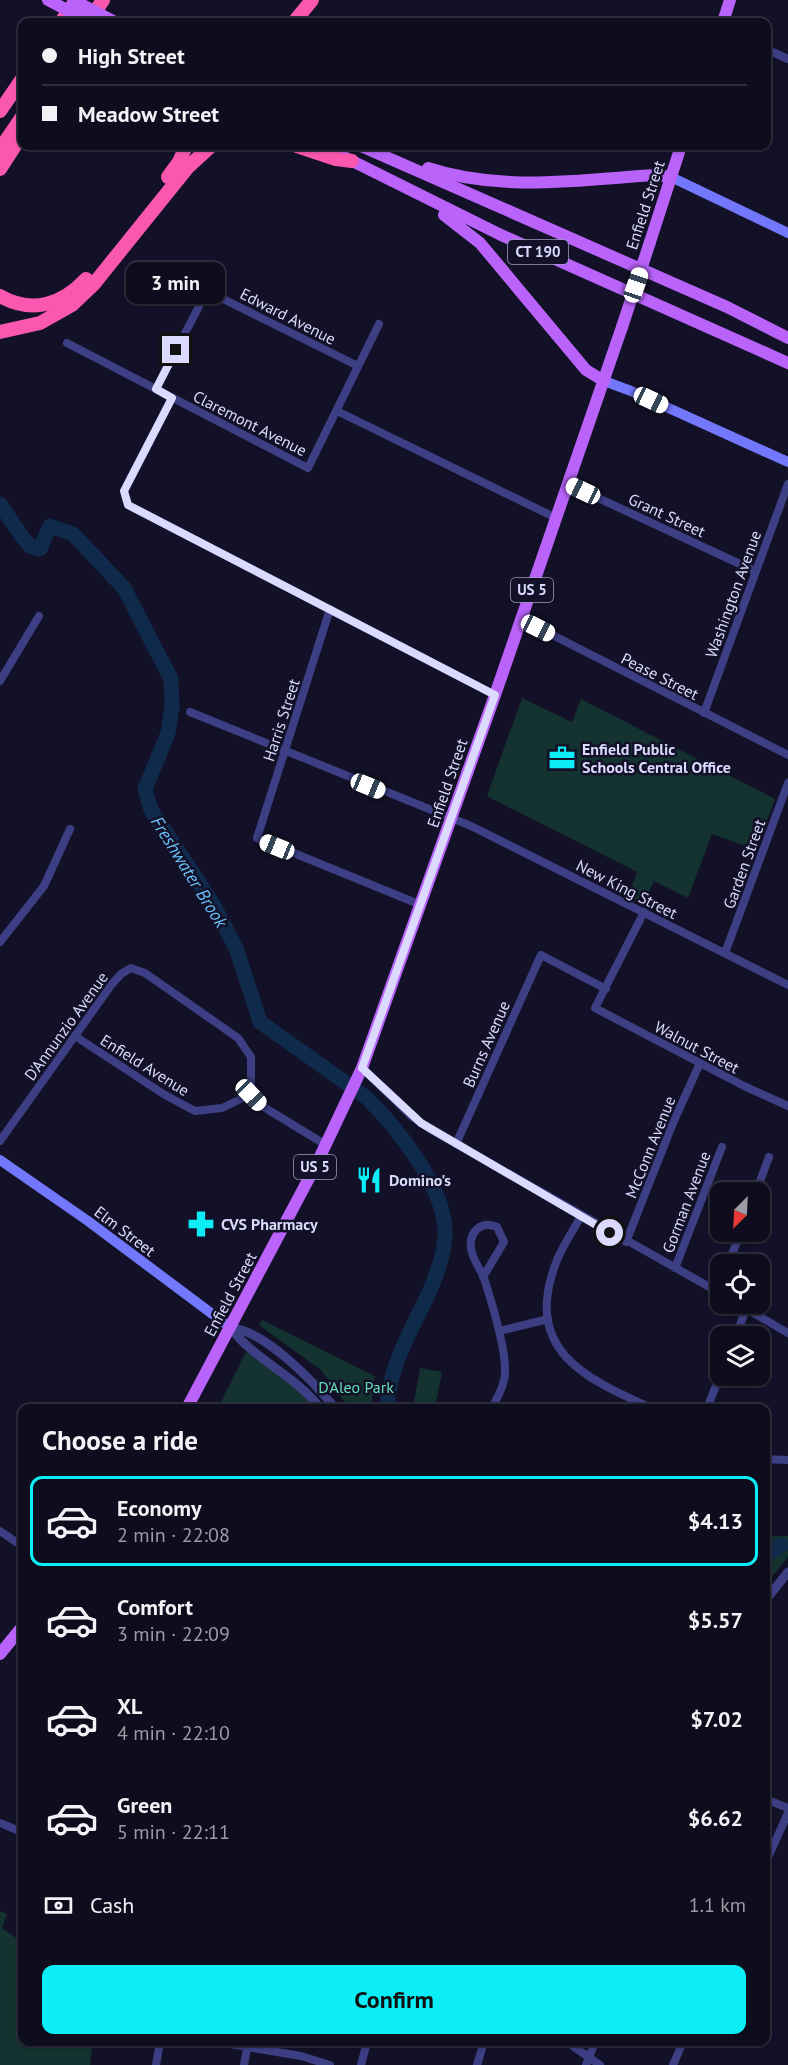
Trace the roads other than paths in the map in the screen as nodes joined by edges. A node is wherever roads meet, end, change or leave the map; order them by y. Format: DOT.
graph roads {
  1 [pos="48,0"];
  2 [pos="75,0"];
  3 [pos="103,0"];
  4 [pos="312,0"];
  5 [pos="324,0"];
  6 [pos="730,0"];
  7 [pos="64,18"];
  8 [pos="82,18"];
  9 [pos="92,18"];
  10 [pos="109,18"];
  11 [pos="297,18"];
  12 [pos="309,18"];
  13 [pos="725,18"];
  14 [pos="771,51"];
  15 [pos="788,59"];
  16 [pos="18,80"];
  17 [pos="18,83"];
  18 [pos="0,96"];
  19 [pos="0,111"];
  20 [pos="18,123"];
  21 [pos="18,141"];
  22 [pos="0,149"];
  23 [pos="184,150"];
  24 [pos="207,150"];
  25 [pos="309,150"];
  26 [pos="330,150"];
  27 [pos="370,150"];
  28 [pos="680,150"];
  29 [pos="352,161"];
  30 [pos="403,165"];
  31 [pos="0,169"];
  32 [pos="671,177"];
  33 [pos="422,197"];
  34 [pos="788,233"];
  35 [pos="0,296"];
  36 [pos="379,324"];
  37 [pos="0,332"];
  38 [pos="788,338"];
  39 [pos="67,343"];
  40 [pos="788,363"];
  41 [pos="358,366"];
  42 [pos="604,381"];
  43 [pos="156,389"];
  44 [pos="172,398"];
  45 [pos="337,411"];
  46 [pos="788,462"];
  47 [pos="568,484"];
  48 [pos="788,484"];
  49 [pos="556,518"];
  50 [pos="755,571"];
  51 [pos="330,609"];
  52 [pos="39,616"];
  53 [pos="521,619"];
  54 [pos="0,681"];
  55 [pos="495,695"];
  56 [pos="190,712"];
  57 [pos="704,713"];
  58 [pos="285,752"];
  59 [pos="788,755"];
  60 [pos="788,783"];
  61 [pos="452,819"];
  62 [pos="70,829"];
  63 [pos="421,905"];
  64 [pos="644,912"];
  65 [pos="0,942"];
  66 [pos="725,953"];
  67 [pos="788,986"];
  68 [pos="606,990"];
  69 [pos="75,1036"];
  70 [pos="700,1063"];
  71 [pos="362,1068"];
  72 [pos="251,1095"];
  73 [pos="788,1106"];
  74 [pos="0,1142"];
  75 [pos="456,1144"];
  76 [pos="327,1145"];
  77 [pos="722,1147"];
  78 [pos="769,1157"];
  79 [pos="0,1160"];
  80 [pos="760,1182"];
  81 [pos="581,1216"];
  82 [pos="626,1242"];
  83 [pos="675,1268"];
  84 [pos="483,1277"];
  85 [pos="710,1285"];
  86 [pos="755,1314"];
  87 [pos="548,1319"];
  88 [pos="231,1328"];
  89 [pos="499,1332"];
  90 [pos="788,1333"];
  91 [pos="716,1386"];
  92 [pos="189,1404"];
  93 [pos="316,1404"];
  94 [pos="332,1404"];
  95 [pos="494,1404"];
  96 [pos="642,1404"];
  97 [pos="710,1404"];
  98 [pos="770,1459"];
  99 [pos="788,1460"];
  100 [pos="0,1531"];
  101 [pos="18,1543"];
  102 [pos="788,1572"];
  103 [pos="770,1595"];
  104 [pos="18,1632"];
  105 [pos="0,1654"];
  106 [pos="770,1801"];
  107 [pos="788,1808"];
  108 [pos="788,1813"];
  109 [pos="0,1823"];
  110 [pos="18,1830"];
  111 [pos="770,1853"];
  112 [pos="159,2046"];
  113 [pos="248,2046"];
  114 [pos="257,2046"];
  115 [pos="366,2046"];
  116 [pos="483,2046"];
  117 [pos="571,2046"];
  118 [pos="593,2046"];
  119 [pos="681,2046"];
  120 [pos="587,2061"];
  121 [pos="156,2065"];
  122 [pos="244,2065"];
  123 [pos="330,2065"];
  124 [pos="361,2065"];
  125 [pos="477,2065"];
  126 [pos="600,2065"];
  127 [pos="673,2065"];
  1 -- 8 [label="main road, bridge"];
  2 -- 7 [label="highway"];
  2 -- 10 [label="main road, bridge"];
  3 -- 9 [label="highway"];
  4 -- 11 [label="highway"];
  5 -- 12 [label="highway"];
  6 -- 13 [label="main road"];
  14 -- 15 [label="street"];
  16 -- 18 [label="highway"];
  17 -- 19 [label="highway"];
  20 -- 22 [label="highway"];
  21 -- 31 [label="highway"];
  23 -- 35 [label="highway"];
  24 -- 37 [label="highway"];
  25 -- 29 [label="highway"];
  26 -- 29 [label="main road, CT 190"];
  27 -- 30 [label="main road, CT 190"];
  28 -- 32 [label="main road, Enfield Street / US 5"];
  29 -- 33 [label="main road, CT 190"];
  30 -- 32 [label="main road"];
  30 -- 38 [label="main road, CT 190"];
  32 -- 34 [label="main road"];
  32 -- 42 [label="main road, Enfield Street / US 5, bridge"];
  33 -- 40 [label="main road, CT 190"];
  33 -- 42 [label="main road"];
  36 -- 41 [label="street"];
  39 -- 43 [label="street, Claremont Avenue"];
  41 -- 43 [label="street, Edward Avenue"];
  41 -- 45 [label="street"];
  42 -- 46 [label="main road"];
  42 -- 47 [label="main road, Enfield Street / US 5"];
  43 -- 44 [label="street, Claremont Avenue"];
  44 -- 45 [label="street, Claremont Avenue"];
  44 -- 51 [label="street"];
  45 -- 49 [label="street"];
  47 -- 49 [label="main road, Enfield Street / US 5"];
  47 -- 50 [label="street, Grant Street"];
  48 -- 50 [label="street, Washington Avenue"];
  49 -- 53 [label="main road, Enfield Street / US 5"];
  50 -- 57 [label="street, Washington Avenue"];
  51 -- 55 [label="street"];
  51 -- 58 [label="street, Harris Street"];
  52 -- 54 [label="street"];
  53 -- 55 [label="main road, Enfield Street / US 5"];
  53 -- 57 [label="street, Pease Street"];
  55 -- 61 [label="main road, Enfield Street / US 5"];
  56 -- 58 [label="street, New King Street"];
  57 -- 59 [label="street, Pease Street"];
  58 -- 61 [label="street, New King Street"];
  58 -- 63 [label="street, Harris Street"];
  60 -- 66 [label="street, Garden Street"];
  61 -- 63 [label="main road, Enfield Street / US 5"];
  61 -- 64 [label="street, New King Street"];
  62 -- 65 [label="street"];
  63 -- 71 [label="main road, Enfield Street / US 5"];
  64 -- 66 [label="street, New King Street"];
  64 -- 68 [label="street"];
  66 -- 67 [label="street, New King Street"];
  68 -- 70 [label="street, Walnut Street"];
  68 -- 75 [label="street, Burns Avenue"];
  69 -- 72 [label="street, Enfield Avenue"];
  69 -- 72 [label="street, D'Annunzio Avenue"];
  69 -- 74 [label="street, D'Annunzio Avenue"];
  70 -- 73 [label="street, Walnut Street"];
  70 -- 82 [label="street, McConn Avenue"];
  71 -- 75 [label="street"];
  71 -- 76 [label="main road, Enfield Street / US 5"];
  72 -- 76 [label="street"];
  75 -- 81 [label="street"];
  76 -- 88 [label="main road, Enfield Street / US 5"];
  77 -- 83 [label="street, Gorman Avenue"];
  78 -- 80 [label="street"];
  79 -- 88 [label="main road, Elm Street"];
  81 -- 82 [label="street"];
  81 -- 87 [label="street"];
  82 -- 83 [label="street"];
  83 -- 85 [label="street"];
  84 -- 84 [label="street"];
  84 -- 89 [label="street"];
  86 -- 90 [label="street"];
  87 -- 89 [label="street"];
  87 -- 96 [label="street"];
  88 -- 92 [label="main road, Enfield Street / US 5"];
  88 -- 93 [label="street"];
  88 -- 94 [label="street"];
  89 -- 95 [label="street"];
  91 -- 97 [label="street"];
  98 -- 99 [label="street"];
  100 -- 101 [label="street"];
  102 -- 103 [label="street"];
  104 -- 105 [label="main road"];
  106 -- 107 [label="street"];
  108 -- 111 [label="street"];
  109 -- 110 [label="street"];
  112 -- 121 [label="street"];
  113 -- 122 [label="street"];
  114 -- 123 [label="street"];
  115 -- 124 [label="street"];
  116 -- 125 [label="street"];
  117 -- 120 [label="street"];
  118 -- 120 [label="street"];
  119 -- 127 [label="street"];
  120 -- 126 [label="street"];
}
